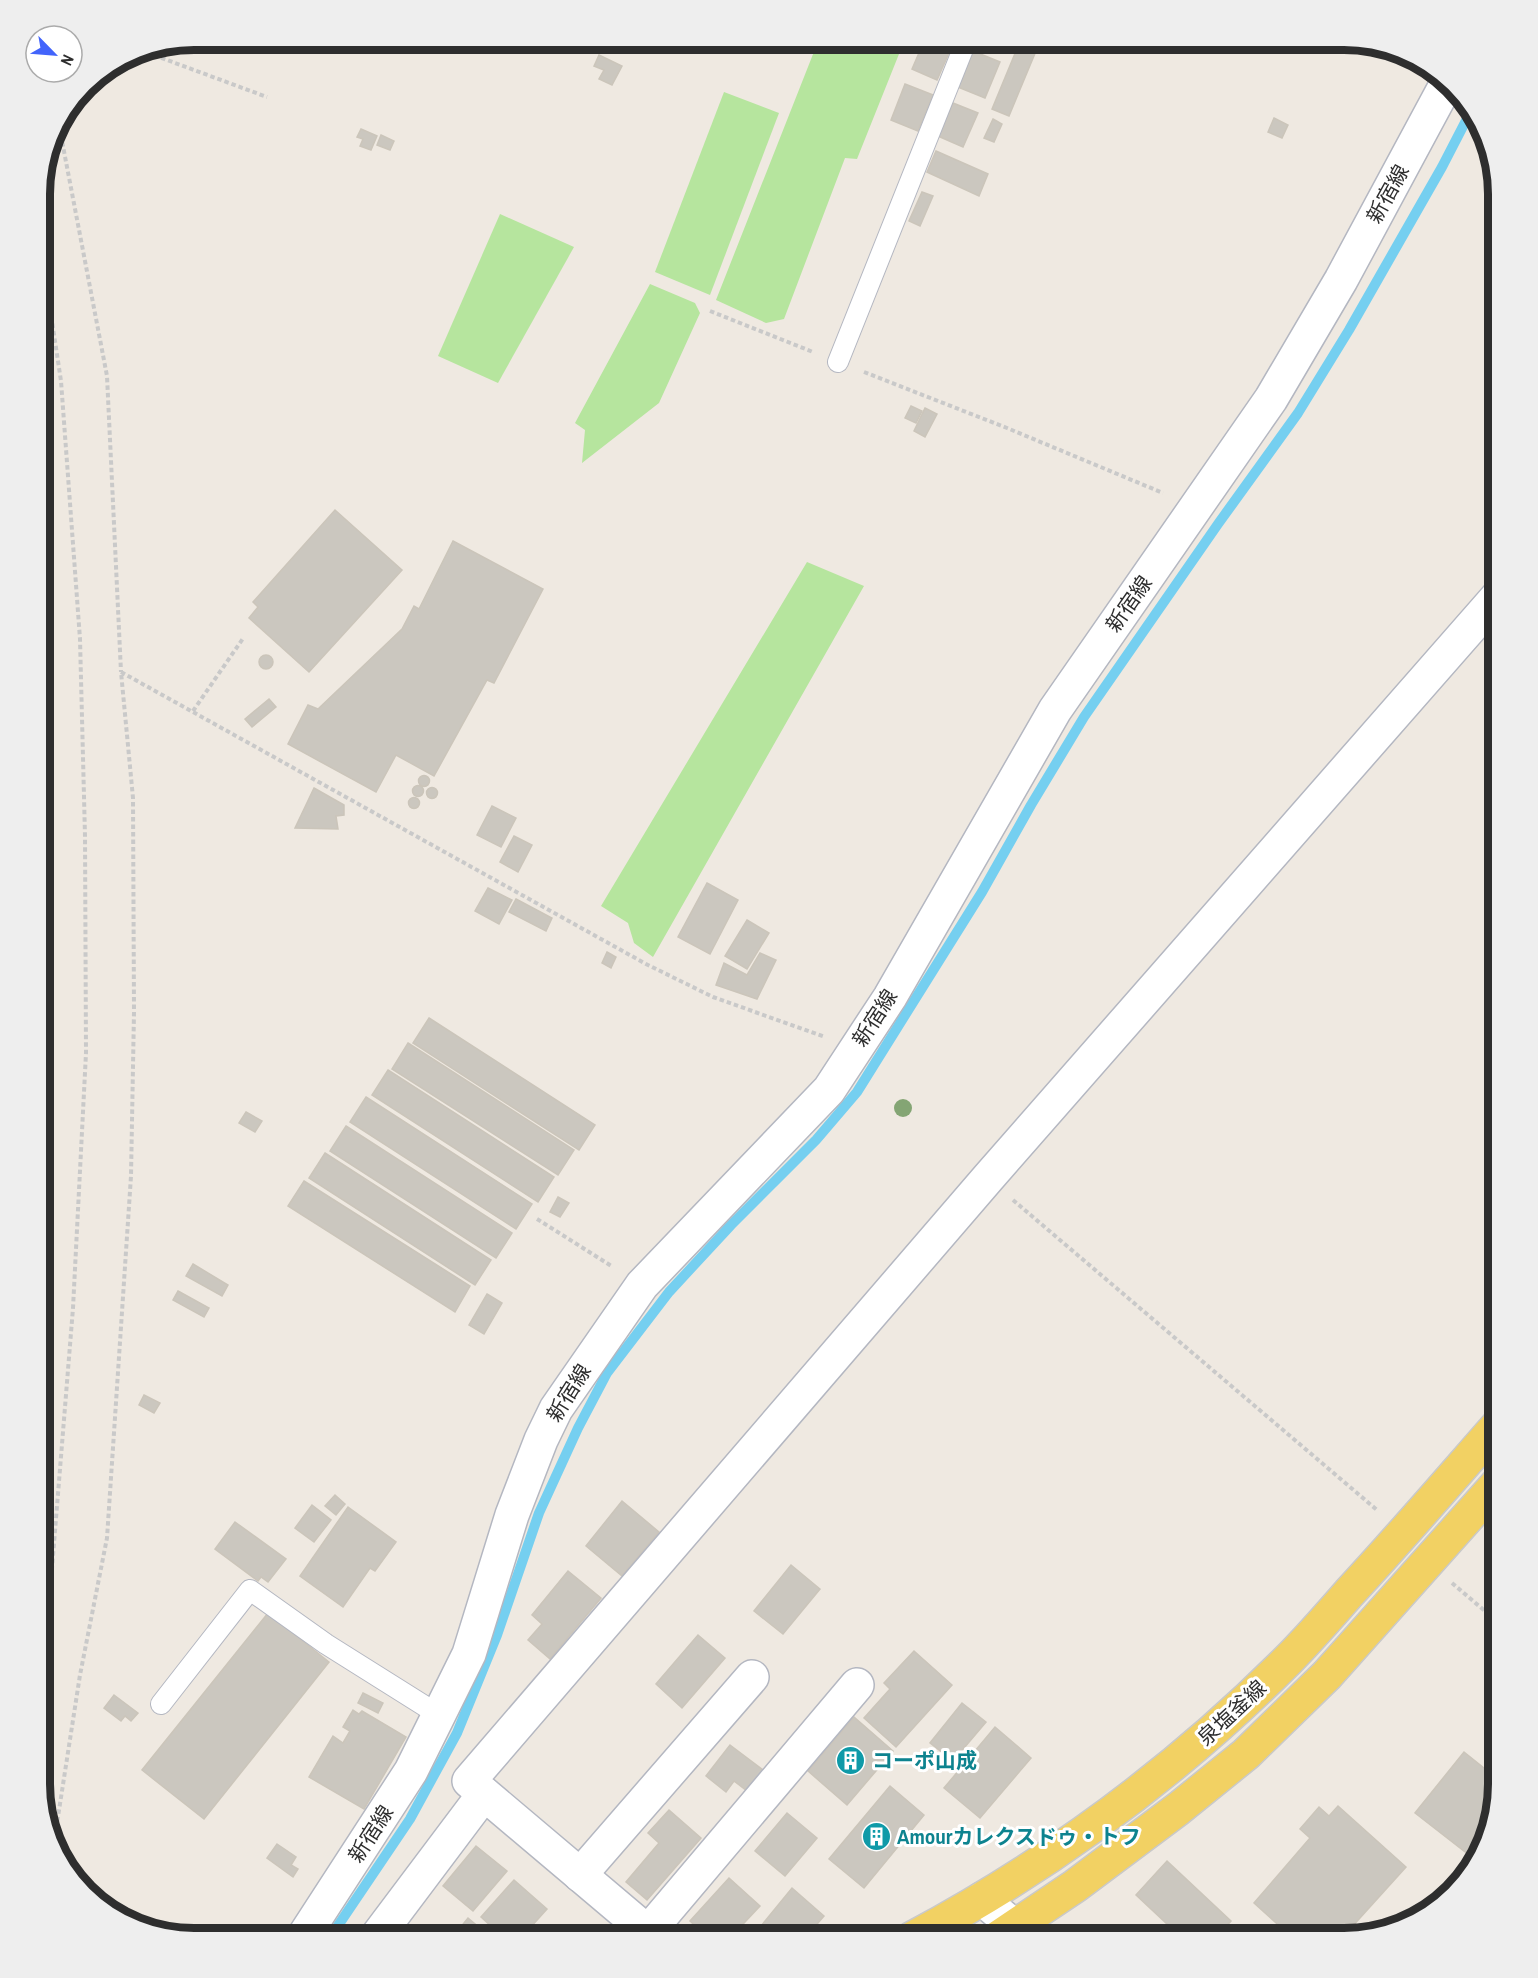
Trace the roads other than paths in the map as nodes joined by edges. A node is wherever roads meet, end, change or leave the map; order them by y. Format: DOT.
graph roads {
  1 [pos="963,50"];
  2 [pos="1444,90"];
  3 [pos="838,362"];
  4 [pos="1488,608"];
  5 [pos="1488,1436"];
  6 [pos="1488,1495"];
  7 [pos="752,1677"];
  8 [pos="857,1686"];
  9 [pos="161,1704"];
  10 [pos="439,1716"];
  11 [pos="484,1794"];
  12 [pos="580,1875"];
  13 [pos="982,1899"];
  14 [pos="309,1928"];
  15 [pos="383,1928"];
  16 [pos="643,1928"];
  17 [pos="659,1928"];
  18 [pos="931,1928"];
  19 [pos="1009,1928"];
  20 [pos="1024,1928"];
  1 -- 3 [label="lane"];
  2 -- 10 [label="street, 新宿線"];
  4 -- 11 [label="street"];
  5 -- 13 [label="main road, 泉塩釜線"];
  6 -- 20 [label="main road, 泉塩釜線"];
  7 -- 12 [label="street"];
  8 -- 17 [label="street"];
  9 -- 10 [label="lane"];
  10 -- 14 [label="street, 新宿線"];
  11 -- 12 [label="street"];
  11 -- 15 [label="street"];
  12 -- 16 [label="street"];
  13 -- 18 [label="main road, 泉塩釜線"];
  13 -- 19 [label="street"];
}
